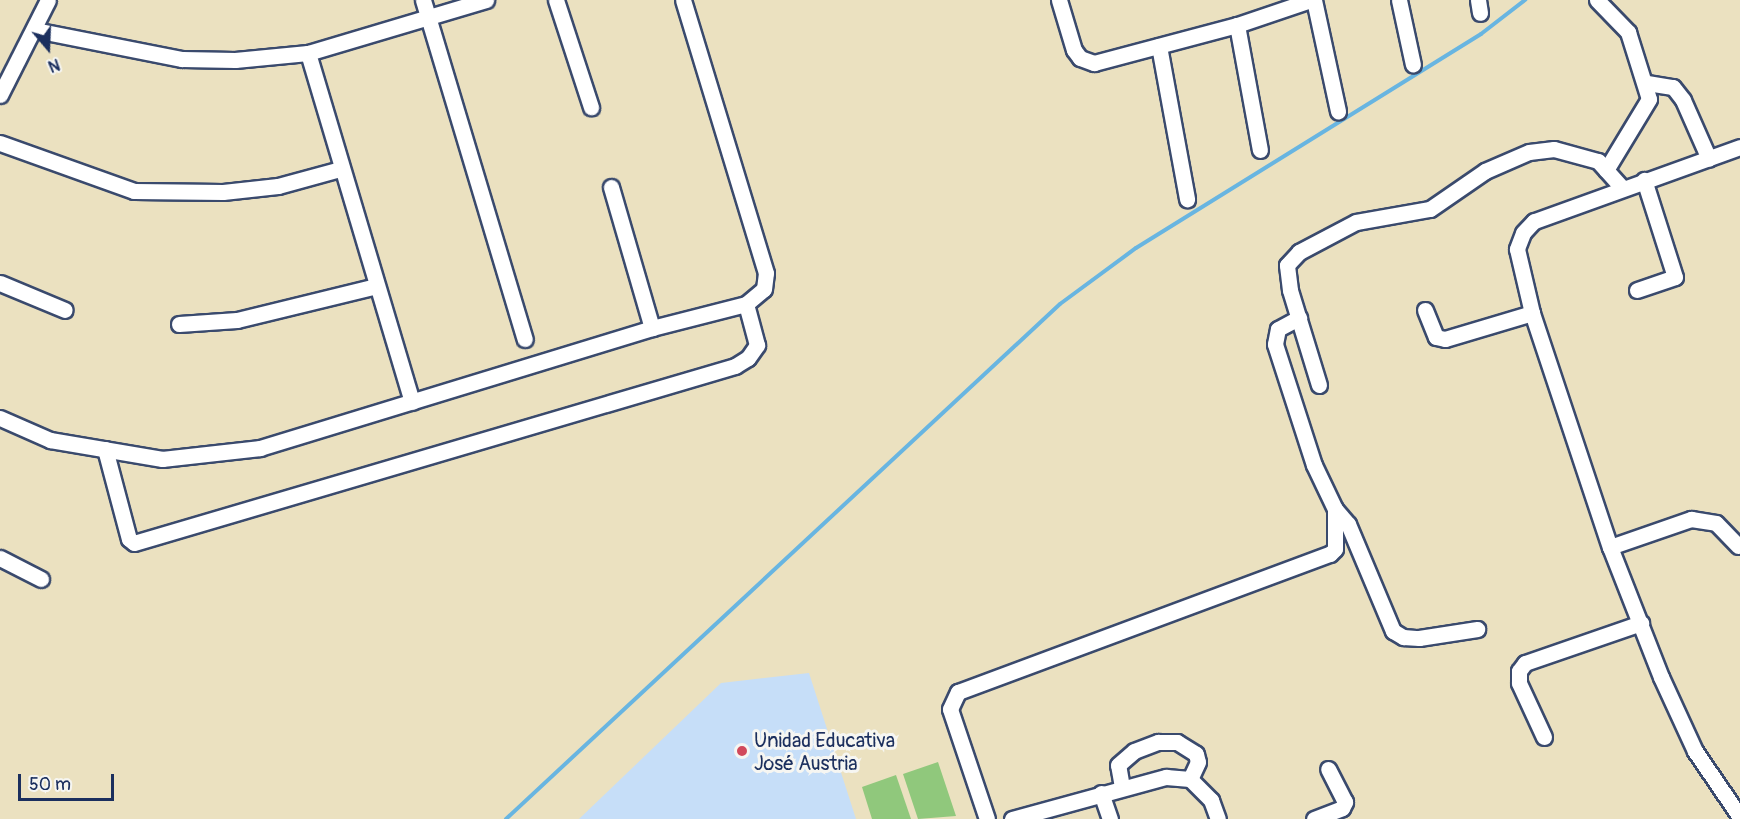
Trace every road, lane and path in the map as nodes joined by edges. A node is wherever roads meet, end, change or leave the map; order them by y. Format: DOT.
graph roads {
  1 [pos="48,0"];
  2 [pos="423,0"];
  3 [pos="486,0"];
  4 [pos="556,0"];
  5 [pos="683,0"];
  6 [pos="1059,0"];
  7 [pos="1312,0"];
  8 [pos="1399,0"];
  9 [pos="1597,0"];
  10 [pos="428,20"];
  11 [pos="1237,25"];
  12 [pos="35,30"];
  13 [pos="1159,46"];
  14 [pos="308,52"];
  15 [pos="1413,65"];
  16 [pos="1647,83"];
  17 [pos="0,95"];
  18 [pos="591,107"];
  19 [pos="1338,111"];
  20 [pos="0,143"];
  21 [pos="1740,147"];
  22 [pos="1260,150"];
  23 [pos="1708,159"];
  24 [pos="340,169"];
  25 [pos="1605,170"];
  26 [pos="1644,180"];
  27 [pos="611,187"];
  28 [pos="1622,189"];
  29 [pos="1187,199"];
  30 [pos="0,283"];
  31 [pos="376,286"];
  32 [pos="1637,290"];
  33 [pos="746,304"];
  34 [pos="65,310"];
  35 [pos="1425,310"];
  36 [pos="1532,313"];
  37 [pos="1299,318"];
  38 [pos="179,324"];
  39 [pos="652,328"];
  40 [pos="525,339"];
  41 [pos="1319,385"];
  42 [pos="412,402"];
  43 [pos="0,418"];
  44 [pos="105,449"];
  45 [pos="1335,509"];
  46 [pos="1738,546"];
  47 [pos="1610,547"];
  48 [pos="0,558"];
  49 [pos="41,579"];
  50 [pos="1641,623"];
  51 [pos="1477,629"];
  52 [pos="1544,737"];
  53 [pos="1328,769"];
  54 [pos="1190,779"];
  55 [pos="1122,787"];
  56 [pos="1101,793"];
  57 [pos="1738,809"];
  58 [pos="987,819"];
  59 [pos="1012,819"];
  60 [pos="1110,819"];
  61 [pos="1218,819"];
  62 [pos="1314,819"];
  1 -- 12 [label="street"];
  2 -- 10 [label="street"];
  3 -- 10 [label="street"];
  4 -- 18 [label="street"];
  5 -- 33 [label="street"];
  6 -- 13 [label="street"];
  7 -- 11 [label="street"];
  7 -- 19 [label="street"];
  8 -- 15 [label="street"];
  9 -- 16 [label="street"];
  10 -- 14 [label="street"];
  10 -- 40 [label="street"];
  11 -- 13 [label="street"];
  11 -- 22 [label="street"];
  12 -- 14 [label="street"];
  12 -- 17 [label="street"];
  13 -- 29 [label="street"];
  14 -- 24 [label="street"];
  16 -- 23 [label="street"];
  16 -- 25 [label="street"];
  20 -- 24 [label="street"];
  21 -- 23 [label="street"];
  23 -- 26 [label="street"];
  24 -- 31 [label="street"];
  25 -- 28 [label="street"];
  25 -- 37 [label="street"];
  26 -- 28 [label="street"];
  26 -- 32 [label="street"];
  27 -- 39 [label="street"];
  28 -- 36 [label="street"];
  30 -- 34 [label="street"];
  31 -- 38 [label="street"];
  31 -- 42 [label="street"];
  33 -- 39 [label="street"];
  33 -- 44 [label="street"];
  35 -- 36 [label="street"];
  36 -- 47 [label="street"];
  37 -- 41 [label="street"];
  37 -- 45 [label="street"];
  39 -- 42 [label="street"];
  42 -- 44 [label="street"];
  43 -- 44 [label="street"];
  45 -- 51 [label="street"];
  45 -- 58 [label="street"];
  46 -- 47 [label="street"];
  47 -- 50 [label="street"];
  48 -- 49 [label="street"];
  50 -- 52 [label="street"];
  50 -- 57 [label="street"];
  53 -- 62 [label="street"];
  54 -- 55 [label="street"];
  54 -- 55 [label="street"];
  54 -- 61 [label="street"];
  55 -- 56 [label="street"];
  56 -- 59 [label="street"];
  56 -- 60 [label="street"];
}
